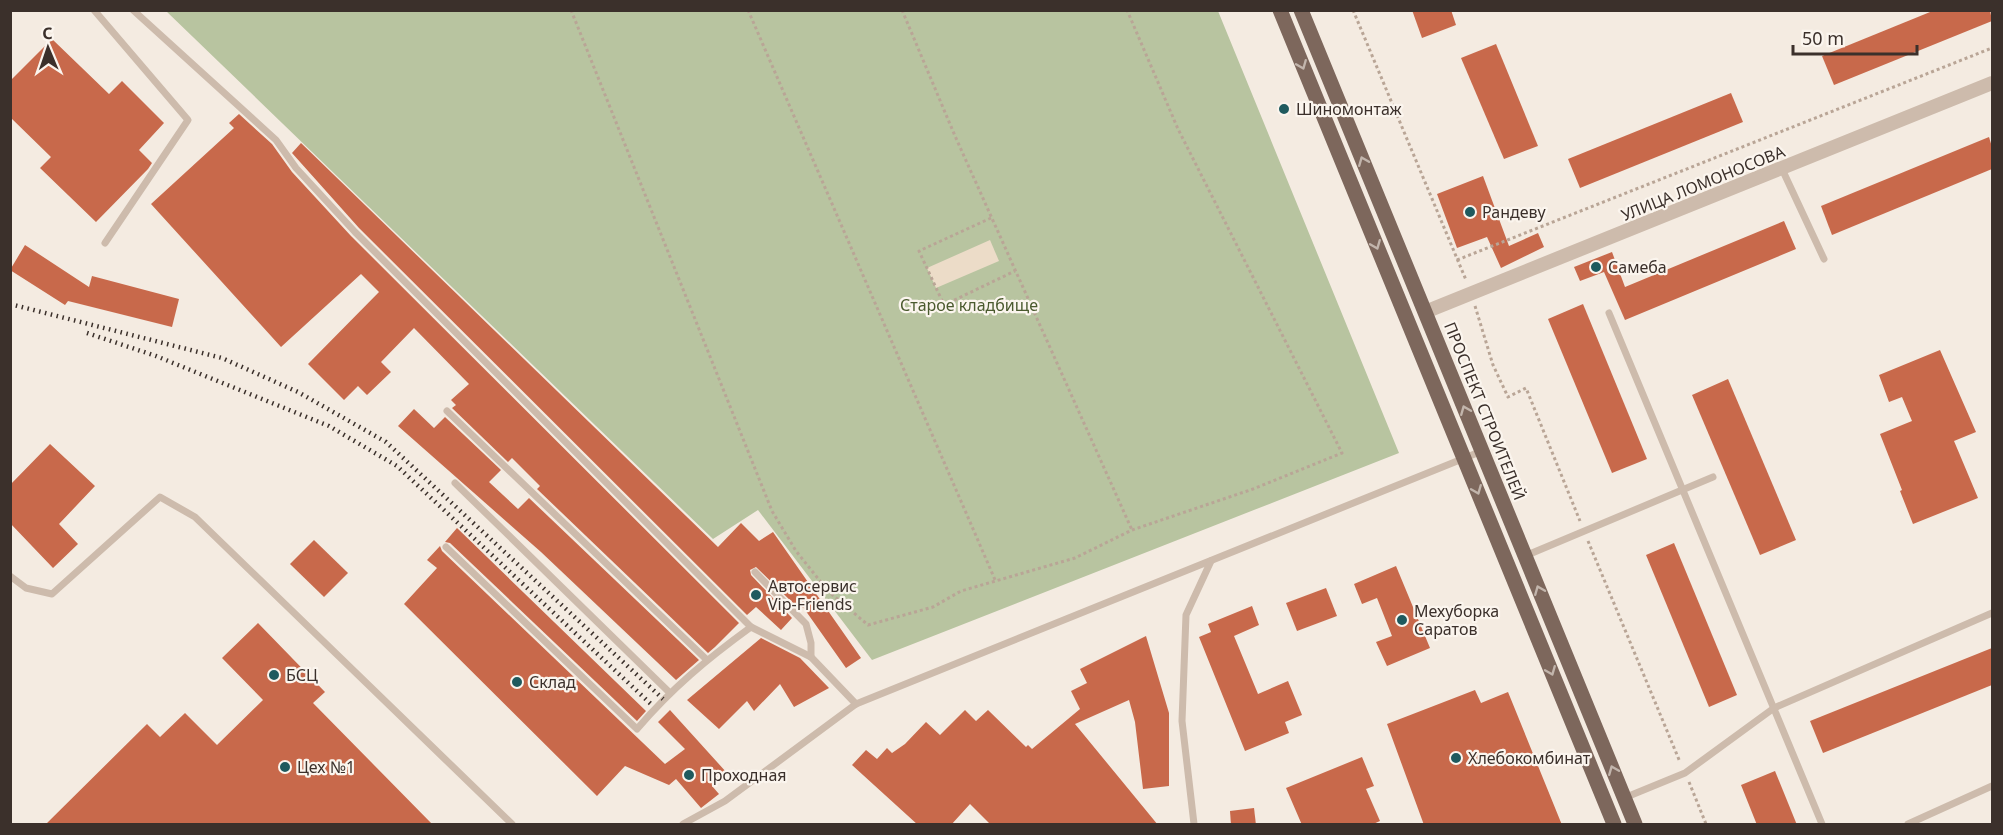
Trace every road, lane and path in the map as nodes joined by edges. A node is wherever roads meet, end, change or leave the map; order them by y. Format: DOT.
graph roads {
  1 [pos="94,10"];
  2 [pos="133,10"];
  3 [pos="571,10"];
  4 [pos="748,10"];
  5 [pos="902,10"];
  6 [pos="1127,10"];
  7 [pos="1280,10"];
  8 [pos="1301,10"];
  9 [pos="1353,10"];
  10 [pos="1992,48"];
  11 [pos="1992,83"];
  12 [pos="1782,168"];
  13 [pos="991,218"];
  14 [pos="105,243"];
  15 [pos="1824,259"];
  16 [pos="1457,260"];
  17 [pos="1016,271"];
  18 [pos="1472,294"];
  19 [pos="1425,312"];
  20 [pos="1609,313"];
  21 [pos="447,411"];
  22 [pos="1482,451"];
  23 [pos="1464,458"];
  24 [pos="1713,477"];
  25 [pos="455,483"];
  26 [pos="1683,490"];
  27 [pos="1132,530"];
  28 [pos="1584,531"];
  29 [pos="446,547"];
  30 [pos="1525,556"];
  31 [pos="1211,561"];
  32 [pos="755,572"];
  33 [pos="10,576"];
  34 [pos="996,582"];
  35 [pos="1992,613"];
  36 [pos="751,627"];
  37 [pos="811,657"];
  38 [pos="706,659"];
  39 [pos="670,693"];
  40 [pos="856,704"];
  41 [pos="1774,708"];
  42 [pos="1685,773"];
  43 [pos="1992,786"];
  44 [pos="1624,799"];
  45 [pos="512,825"];
  46 [pos="683,825"];
  47 [pos="1194,825"];
  48 [pos="1614,825"];
  49 [pos="1635,825"];
  50 [pos="1706,825"];
  51 [pos="1822,825"];
  52 [pos="1908,825"];
  1 -- 14 [label="lane"];
  2 -- 36 [label="lane"];
  3 -- 34 [label="path"];
  4 -- 34 [label="path"];
  5 -- 13 [label="path"];
  6 -- 27 [label="path"];
  7 -- 23 [label="main road, one-way"];
  19 -- 8 [label="main road, ПРОСПЕКТ СТРОИТЕЛЕЙ, one-way"];
  9 -- 16 [label="path"];
  10 -- 16 [label="path"];
  11 -- 12 [label="street, УЛИЦА ЛОМОНОСОВА"];
  12 -- 15 [label="lane"];
  12 -- 18 [label="street, УЛИЦА ЛОМОНОСОВА"];
  13 -- 17 [label="path"];
  13 -- 17 [label="path"];
  16 -- 18 [label="path"];
  17 -- 27 [label="path"];
  18 -- 19 [label="street, УЛИЦА ЛОМОНОСОВА"];
  18 -- 28 [label="path"];
  22 -- 19 [label="main road, ПРОСПЕКТ СТРОИТЕЛЕЙ, one-way"];
  20 -- 26 [label="lane"];
  21 -- 38 [label="lane"];
  22 -- 23 [label="lane"];
  22 -- 30 [label="main road, ПРОСПЕКТ СТРОИТЕЛЕЙ"];
  23 -- 31 [label="lane"];
  23 -- 48 [label="main road, one-way"];
  24 -- 26 [label="lane"];
  25 -- 39 [label="lane"];
  26 -- 28 [label="lane"];
  26 -- 41 [label="lane"];
  27 -- 34 [label="path"];
  28 -- 30 [label="lane"];
  28 -- 42 [label="path"];
  29 -- 39 [label="lane"];
  44 -- 30 [label="main road, ПРОСПЕКТ СТРОИТЕЛЕЙ, one-way"];
  31 -- 40 [label="lane"];
  31 -- 47 [label="lane"];
  32 -- 37 [label="lane"];
  33 -- 45 [label="lane"];
  35 -- 41 [label="lane"];
  36 -- 37 [label="lane"];
  36 -- 38 [label="lane"];
  37 -- 40 [label="lane"];
  38 -- 39 [label="lane"];
  40 -- 46 [label="lane"];
  41 -- 42 [label="lane"];
  41 -- 51 [label="lane"];
  42 -- 44 [label="lane"];
  42 -- 50 [label="path"];
  43 -- 52 [label="lane"];
  44 -- 49 [label="main road, ПРОСПЕКТ СТРОИТЕЛЕЙ"];
}
